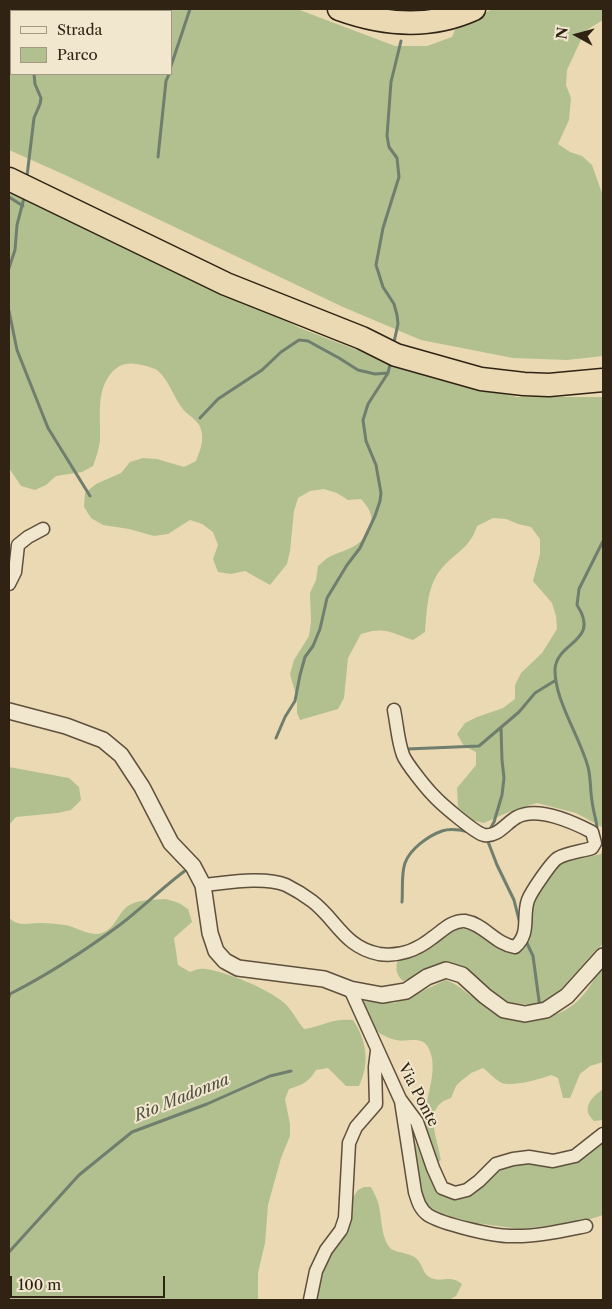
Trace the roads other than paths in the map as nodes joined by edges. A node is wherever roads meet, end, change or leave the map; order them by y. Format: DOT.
graph roads {
  1 [pos="339,9"];
  2 [pos="474,9"];
  3 [pos="9,179"];
  4 [pos="603,380"];
  5 [pos="43,529"];
  6 [pos="9,584"];
  7 [pos="9,710"];
  8 [pos="394,710"];
  9 [pos="203,885"];
  10 [pos="603,956"];
  11 [pos="350,990"];
  12 [pos="377,1051"];
  13 [pos="400,1099"];
  14 [pos="603,1134"];
  15 [pos="586,1226"];
  16 [pos="310,1300"];
  1 -- 2 [label="highway"];
  3 -- 4 [label="highway"];
  5 -- 6 [label="street"];
  7 -- 9 [label="street"];
  8 -- 9 [label="street"];
  9 -- 11 [label="street"];
  10 -- 11 [label="street"];
  11 -- 12 [label="street, Via Ponte"];
  12 -- 13 [label="street, Via Ponte"];
  12 -- 16 [label="street"];
  13 -- 14 [label="street, Via Ponte"];
  13 -- 15 [label="street"];
}
